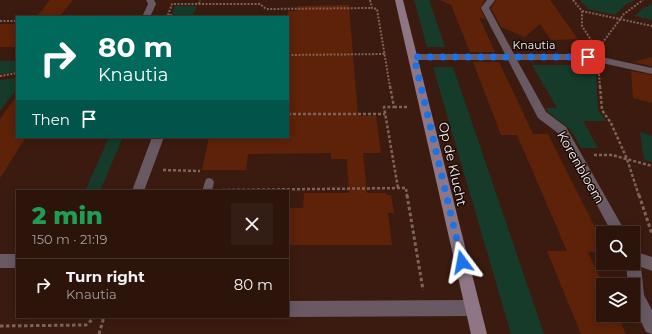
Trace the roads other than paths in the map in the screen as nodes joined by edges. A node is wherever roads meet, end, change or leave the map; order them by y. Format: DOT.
graph roads {
  1 [pos="150,0"];
  2 [pos="399,0"];
  3 [pos="491,0"];
  4 [pos="146,16"];
  5 [pos="414,57"];
  6 [pos="510,57"];
  7 [pos="652,71"];
  8 [pos="158,138"];
  9 [pos="138,190"];
  10 [pos="615,226"];
  11 [pos="640,260"];
  12 [pos="0,261"];
  13 [pos="16,261"];
  14 [pos="652,264"];
  15 [pos="634,270"];
  16 [pos="473,308"];
  17 [pos="289,309"];
  18 [pos="652,326"];
  19 [pos="479,334"];
  1 -- 4 [label="street"];
  2 -- 5 [label="street, Op de Klucht"];
  3 -- 6 [label="street, Korenbloem"];
  5 -- 6 [label="street, Knautia"];
  5 -- 16 [label="street, Op de Klucht"];
  6 -- 7 [label="street, Knautia"];
  6 -- 10 [label="street, Korenbloem"];
  8 -- 9 [label="street"];
  11 -- 14 [label="street"];
  12 -- 13 [label="street"];
  15 -- 18 [label="street"];
  16 -- 17 [label="street"];
  16 -- 19 [label="street, Op de Klucht"];
}
